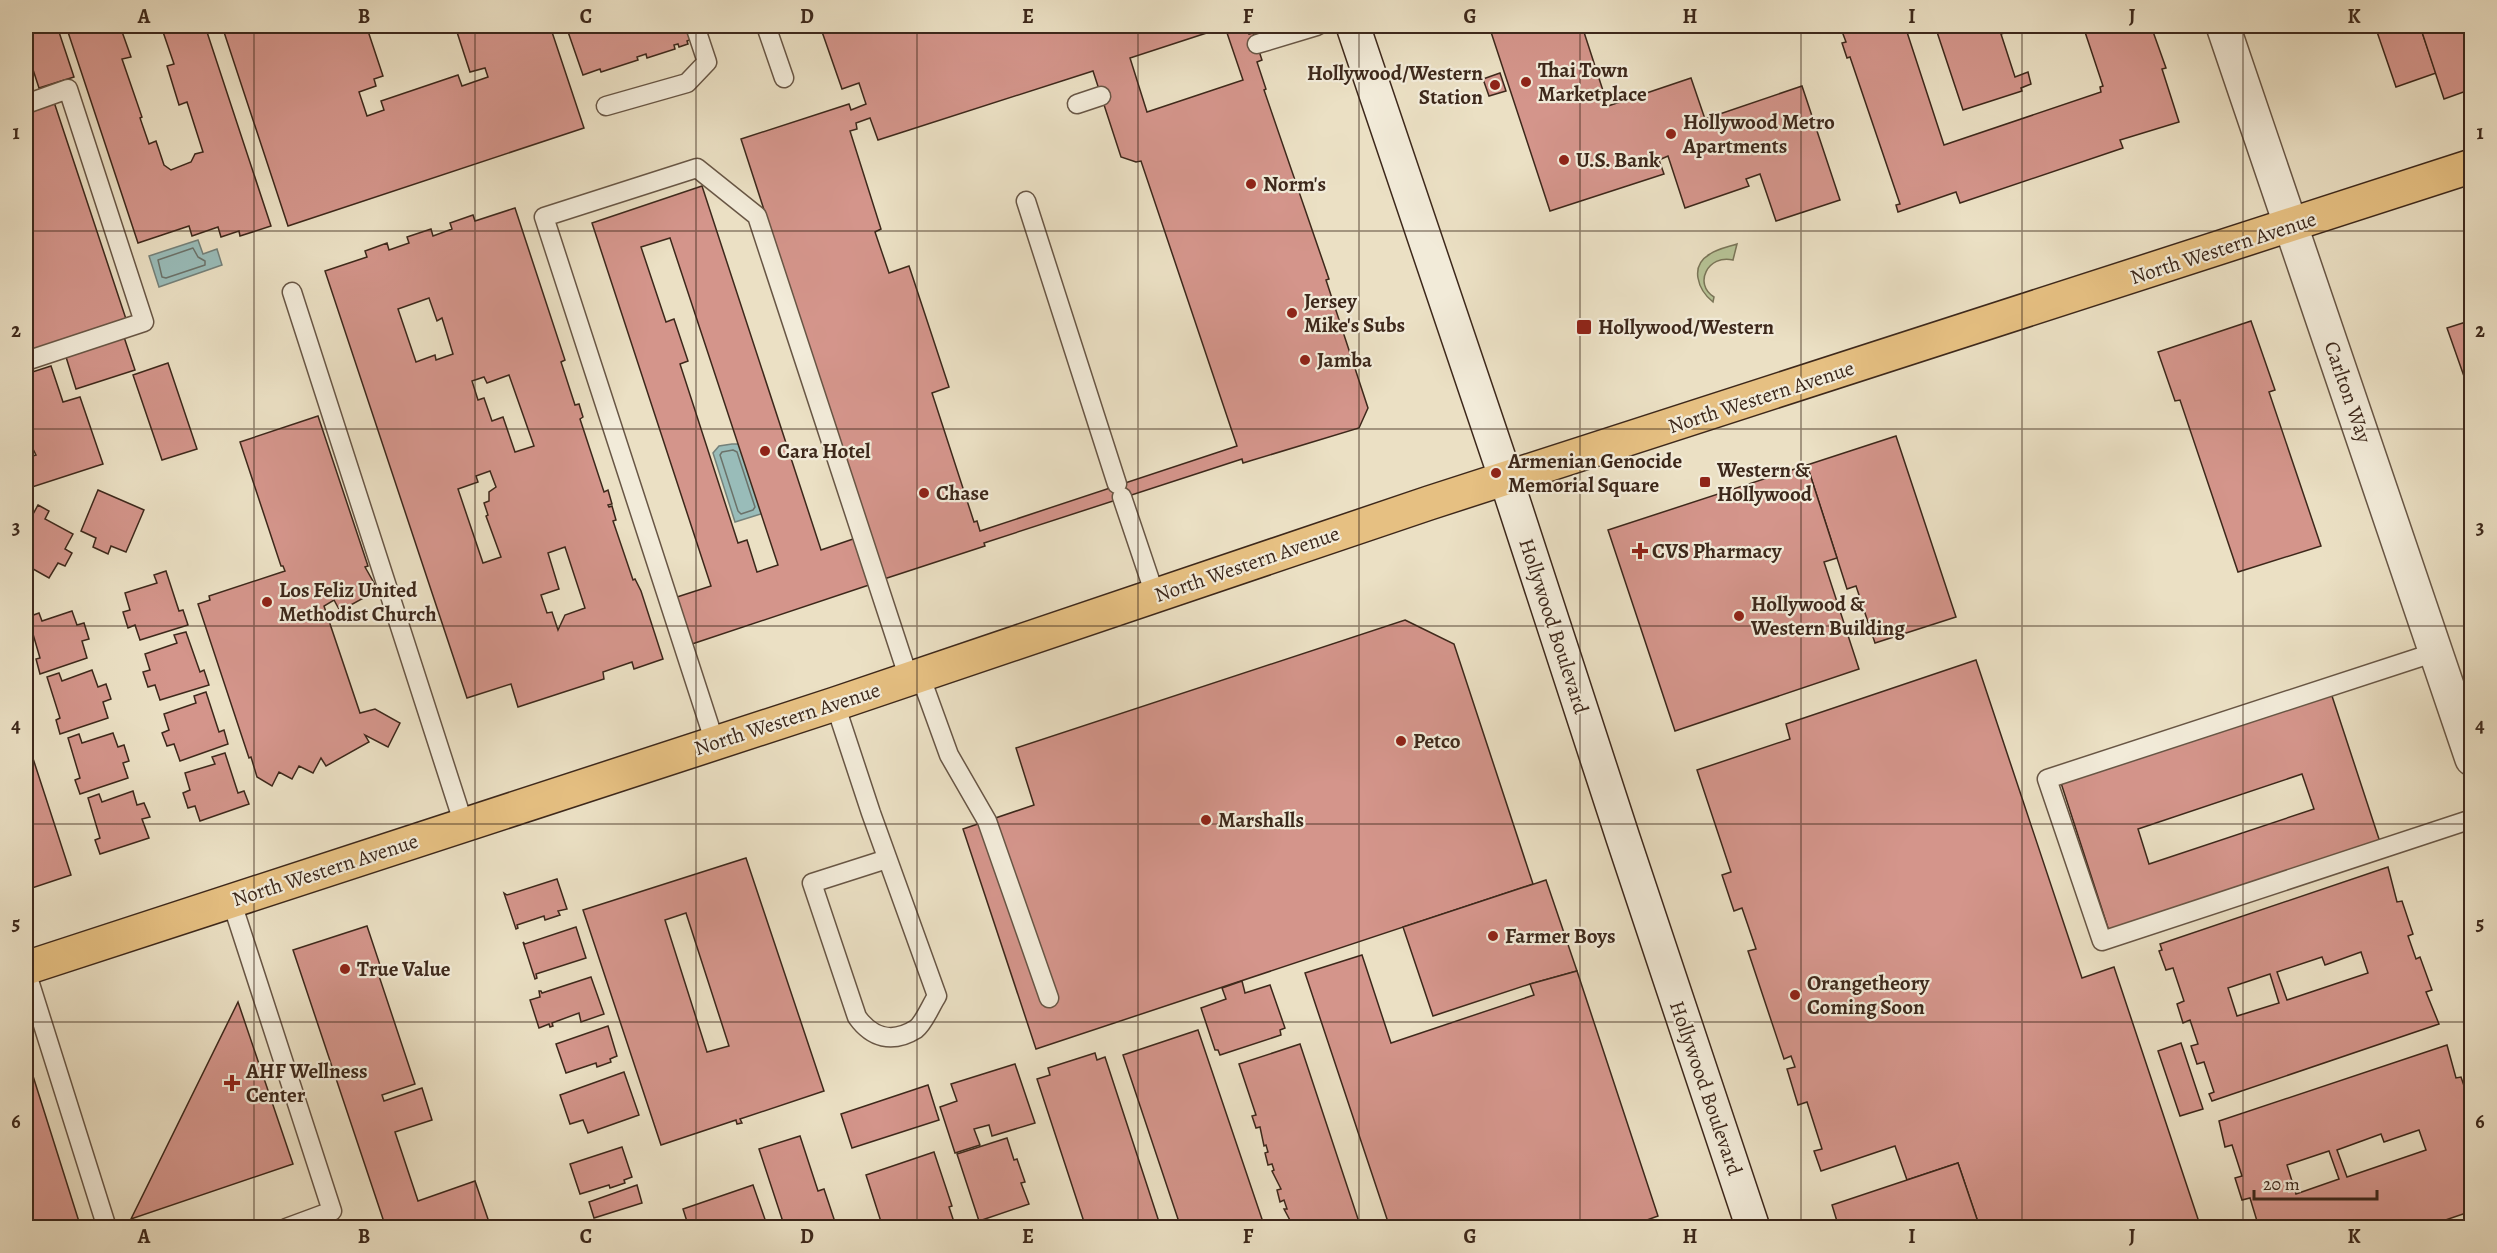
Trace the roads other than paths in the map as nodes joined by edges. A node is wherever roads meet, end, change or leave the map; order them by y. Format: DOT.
graph roads {
  1 [pos="695,26"];
  2 [pos="766,26"];
  3 [pos="1317,26"];
  4 [pos="1353,26"];
  5 [pos="2223,26"];
  6 [pos="1257,44"];
  7 [pos="784,78"];
  8 [pos="1101,96"];
  9 [pos="26,104"];
  10 [pos="1077,104"];
  11 [pos="606,106"];
  12 [pos="2472,166"];
  13 [pos="1026,201"];
  14 [pos="2290,226"];
  15 [pos="292,291"];
  16 [pos="26,361"];
  17 [pos="1506,479"];
  18 [pos="1155,594"];
  19 [pos="2436,652"];
  20 [pos="914,677"];
  21 [pos="836,704"];
  22 [pos="715,743"];
  23 [pos="2472,759"];
  24 [pos="2472,819"];
  25 [pos="464,825"];
  26 [pos="887,859"];
  27 [pos="231,900"];
  28 [pos="26,970"];
  29 [pos="1049,998"];
  30 [pos="107,1227"];
  31 [pos="286,1227"];
  32 [pos="1753,1227"];
  1 -- 11 [label="lane"];
  2 -- 7 [label="lane"];
  3 -- 6 [label="lane"];
  4 -- 17 [label="main road, Hollywood Boulevard"];
  5 -- 14 [label="main road, Carlton Way"];
  8 -- 10 [label="lane"];
  9 -- 16 [label="lane"];
  12 -- 14 [label="main road, North Western Avenue"];
  13 -- 18 [label="lane"];
  14 -- 17 [label="main road, North Western Avenue"];
  14 -- 19 [label="main road, Carlton Way"];
  15 -- 25 [label="lane"];
  17 -- 18 [label="main road, North Western Avenue"];
  17 -- 32 [label="main road, Hollywood Boulevard"];
  18 -- 20 [label="main road, North Western Avenue"];
  19 -- 23 [label="main road, Carlton Way"];
  19 -- 24 [label="lane"];
  20 -- 21 [label="main road, North Western Avenue"];
  20 -- 22 [label="lane"];
  20 -- 29 [label="lane"];
  21 -- 22 [label="main road, North Western Avenue"];
  21 -- 26 [label="lane"];
  22 -- 25 [label="main road, North Western Avenue"];
  25 -- 27 [label="main road, North Western Avenue"];
  26 -- 26 [label="lane"];
  27 -- 28 [label="main road, North Western Avenue"];
  27 -- 31 [label="lane"];
  28 -- 30 [label="lane"];
}
